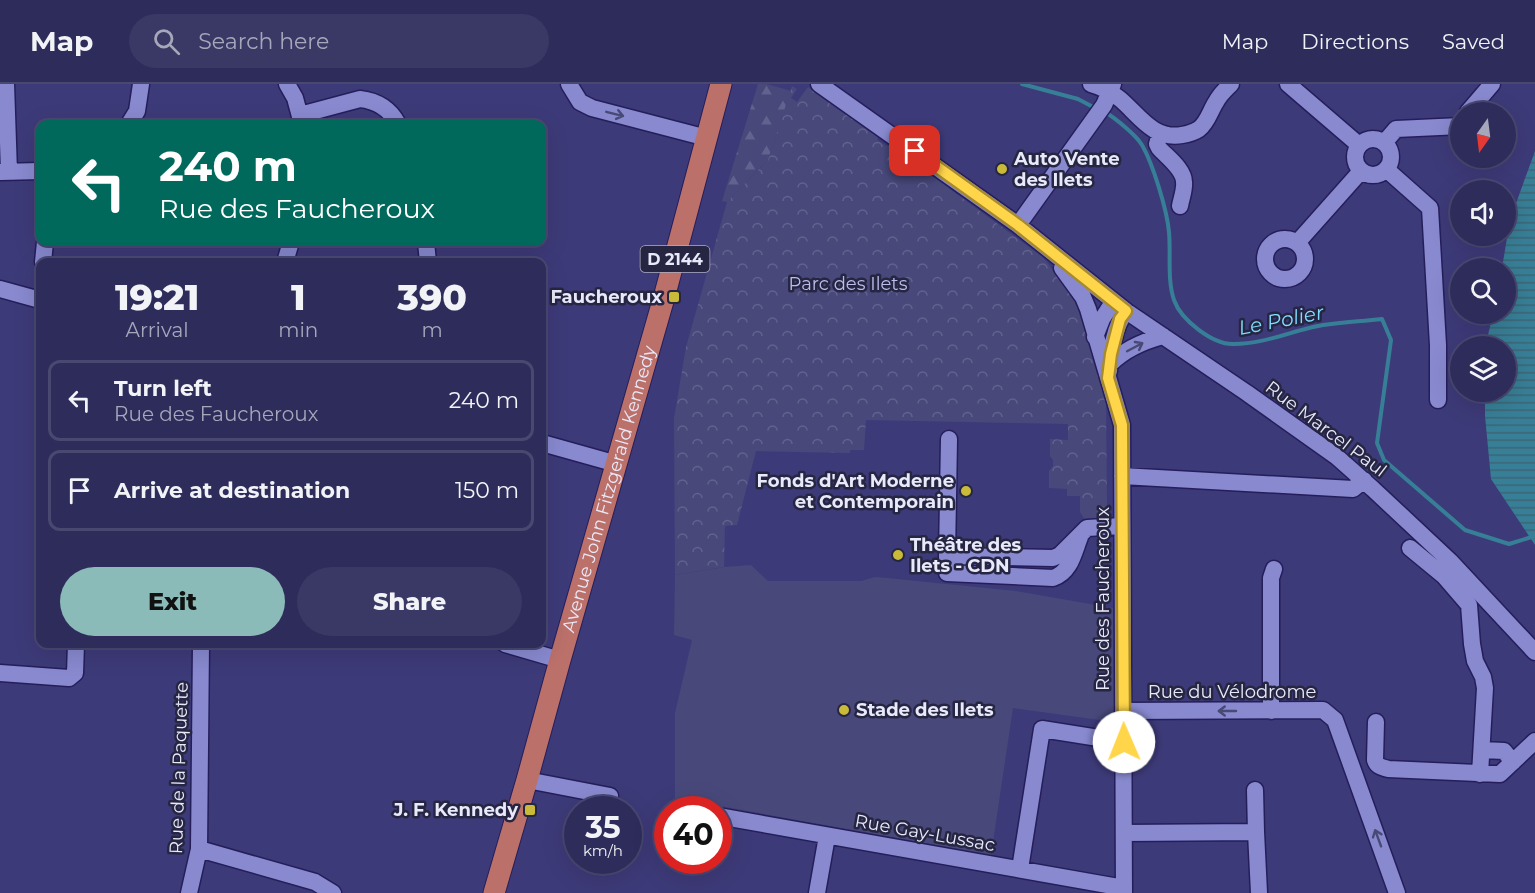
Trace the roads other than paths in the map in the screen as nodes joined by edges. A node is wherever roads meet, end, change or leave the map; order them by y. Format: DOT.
graph roads {
  1 [pos="6,84"];
  2 [pos="141,84"];
  3 [pos="287,84"];
  4 [pos="569,84"];
  5 [pos="721,84"];
  6 [pos="819,84"];
  7 [pos="1091,84"];
  8 [pos="1232,84"];
  9 [pos="1288,84"];
  10 [pos="1492,84"];
  11 [pos="1109,94"];
  12 [pos="1477,102"];
  13 [pos="131,120"];
  14 [pos="301,120"];
  15 [pos="395,120"];
  16 [pos="1450,125"];
  17 [pos="1160,133"];
  18 [pos="707,138"];
  19 [pos="1384,143"];
  20 [pos="1359,145"];
  21 [pos="1386,169"];
  22 [pos="36,171"];
  23 [pos="1361,171"];
  24 [pos="5,172"];
  25 [pos="1180,206"];
  26 [pos="1018,225"];
  27 [pos="1297,243"];
  28 [pos="1049,250"];
  29 [pos="0,289"];
  30 [pos="36,299"];
  31 [pos="1120,307"];
  32 [pos="1163,336"];
  33 [pos="1095,337"];
  34 [pos="1109,371"];
  35 [pos="1438,400"];
  36 [pos="949,439"];
  37 [pos="546,444"];
  38 [pos="617,464"];
  39 [pos="1122,476"];
  40 [pos="1364,480"];
  41 [pos="1122,526"];
  42 [pos="1410,548"];
  43 [pos="1274,569"];
  44 [pos="76,648"];
  45 [pos="201,648"];
  46 [pos="519,648"];
  47 [pos="1535,651"];
  48 [pos="560,660"];
  49 [pos="0,673"];
  50 [pos="1123,711"];
  51 [pos="1271,711"];
  52 [pos="1376,722"];
  53 [pos="1535,741"];
  54 [pos="1124,742"];
  55 [pos="1482,750"];
  56 [pos="1513,762"];
  57 [pos="1480,774"];
  58 [pos="527,780"];
  59 [pos="1255,790"];
  60 [pos="610,796"];
  61 [pos="732,819"];
  62 [pos="1256,832"];
  63 [pos="1124,833"];
  64 [pos="827,836"];
  65 [pos="199,849"];
  66 [pos="1020,869"];
  67 [pos="1124,890"];
  68 [pos="189,893"];
  69 [pos="333,893"];
  70 [pos="494,893"];
  71 [pos="817,893"];
  72 [pos="1259,893"];
  73 [pos="1397,893"];
  1 -- 24 [label="street"];
  2 -- 13 [label="street"];
  3 -- 14 [label="street"];
  4 -- 18 [label="street, one-way"];
  5 -- 18 [label="main road, Avenue John Fitzgerald Kennedy / D 2144"];
  6 -- 26 [label="street, Rue des Faucheroux"];
  7 -- 11 [label="street"];
  8 -- 17 [label="street"];
  9 -- 20 [label="street"];
  10 -- 12 [label="street"];
  11 -- 17 [label="street"];
  11 -- 26 [label="street"];
  14 -- 15 [label="street"];
  16 -- 19 [label="street"];
  17 -- 25 [label="street"];
  18 -- 38 [label="main road, Avenue John Fitzgerald Kennedy / D 2144"];
  19 -- 20 [label="street"];
  19 -- 21 [label="street"];
  20 -- 23 [label="street"];
  21 -- 23 [label="street"];
  21 -- 35 [label="street"];
  22 -- 24 [label="street"];
  23 -- 27 [label="street"];
  26 -- 28 [label="street, Rue des Faucheroux"];
  28 -- 31 [label="street, Rue des Faucheroux"];
  28 -- 33 [label="street, Rue des Faucheroux"];
  29 -- 30 [label="street"];
  31 -- 32 [label="street, Rue Marcel Paul"];
  31 -- 33 [label="street"];
  31 -- 34 [label="street, Rue des Faucheroux"];
  34 -- 32 [label="street, one-way"];
  32 -- 40 [label="street, Rue Marcel Paul"];
  33 -- 34 [label="street, Rue des Faucheroux"];
  34 -- 39 [label="street, Rue des Faucheroux"];
  36 -- 41 [label="street"];
  37 -- 38 [label="street"];
  38 -- 48 [label="main road, Avenue John Fitzgerald Kennedy / D 2144"];
  39 -- 40 [label="street"];
  39 -- 41 [label="street, Rue des Faucheroux"];
  40 -- 47 [label="street, Rue Marcel Paul"];
  41 -- 50 [label="street, Rue des Faucheroux"];
  42 -- 55 [label="street"];
  43 -- 51 [label="street"];
  44 -- 49 [label="street"];
  45 -- 65 [label="street, Rue de la Paquette"];
  46 -- 48 [label="street"];
  48 -- 58 [label="main road, Avenue John Fitzgerald Kennedy / D 2144"];
  51 -- 50 [label="street, Rue du Vélodrome, one-way"];
  50 -- 54 [label="street, Rue des Faucheroux"];
  73 -- 51 [label="street, Rue du Vélodrome, one-way"];
  52 -- 57 [label="street"];
  53 -- 56 [label="street"];
  54 -- 63 [label="street, Rue des Faucheroux"];
  54 -- 66 [label="street"];
  55 -- 56 [label="street"];
  55 -- 57 [label="street"];
  56 -- 57 [label="street"];
  58 -- 60 [label="street"];
  58 -- 70 [label="main road, Avenue John Fitzgerald Kennedy / D 2144"];
  59 -- 62 [label="street"];
  61 -- 64 [label="street, Rue Gay-Lussac"];
  62 -- 63 [label="street"];
  62 -- 72 [label="street"];
  63 -- 67 [label="street, Rue des Faucheroux"];
  64 -- 66 [label="street, Rue Gay-Lussac"];
  64 -- 71 [label="street"];
  65 -- 68 [label="street, Rue de la Paquette"];
  65 -- 69 [label="street"];
  66 -- 67 [label="street, Rue Gay-Lussac"];
}
